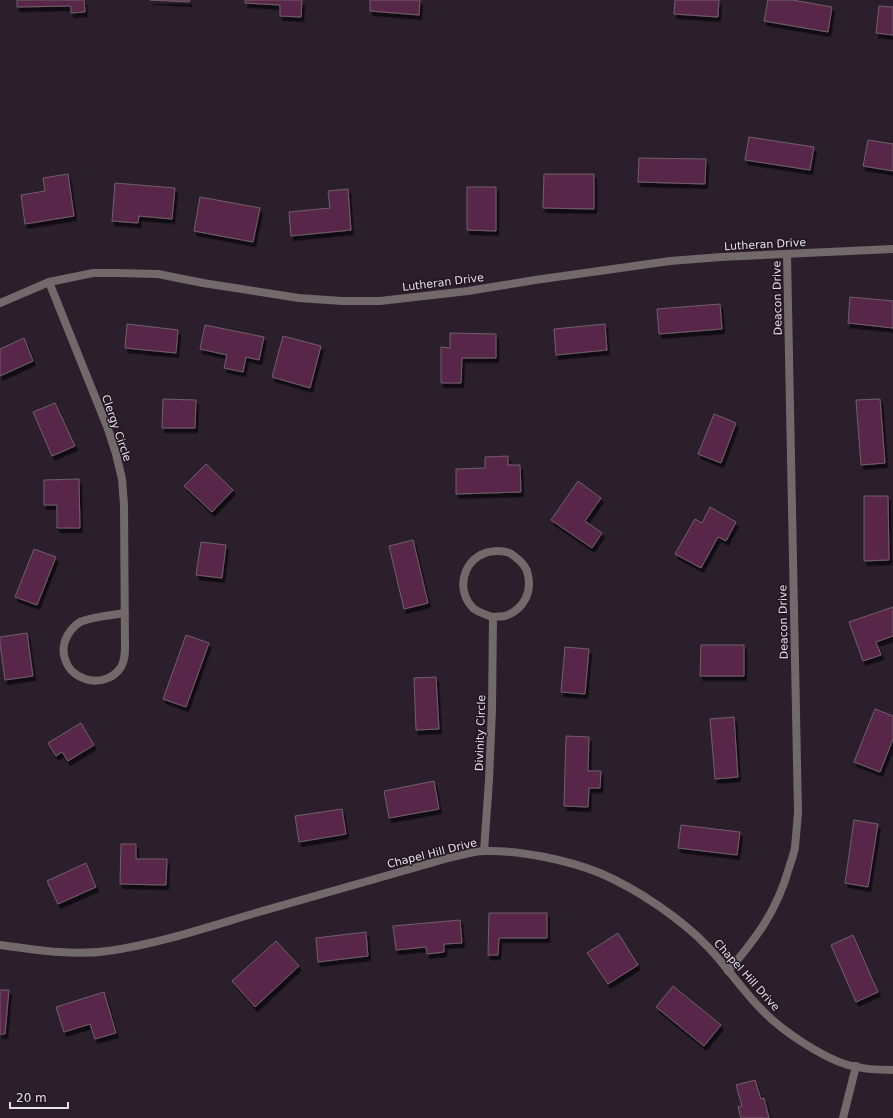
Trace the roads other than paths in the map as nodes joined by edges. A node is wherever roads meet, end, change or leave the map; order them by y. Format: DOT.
graph roads {
  1 [pos="893,249"];
  2 [pos="787,254"];
  3 [pos="49,282"];
  4 [pos="0,303"];
  5 [pos="125,613"];
  6 [pos="492,617"];
  7 [pos="484,851"];
  8 [pos="0,945"];
  9 [pos="728,971"];
  10 [pos="856,1066"];
  11 [pos="893,1070"];
  12 [pos="842,1118"];
  1 -- 2 [label="street, Lutheran Drive"];
  2 -- 3 [label="street, Lutheran Drive"];
  2 -- 9 [label="street, Deacon Drive"];
  3 -- 4 [label="street, Lutheran Drive"];
  3 -- 5 [label="street, Clergy Circle"];
  5 -- 5 [label="street, Clergy Circle"];
  6 -- 6 [label="street"];
  6 -- 7 [label="street, Divinity Circle"];
  7 -- 8 [label="street, Chapel Hill Drive"];
  7 -- 9 [label="street, Chapel Hill Drive"];
  9 -- 10 [label="street, Chapel Hill Drive"];
  10 -- 11 [label="street"];
  10 -- 12 [label="street"];
}
